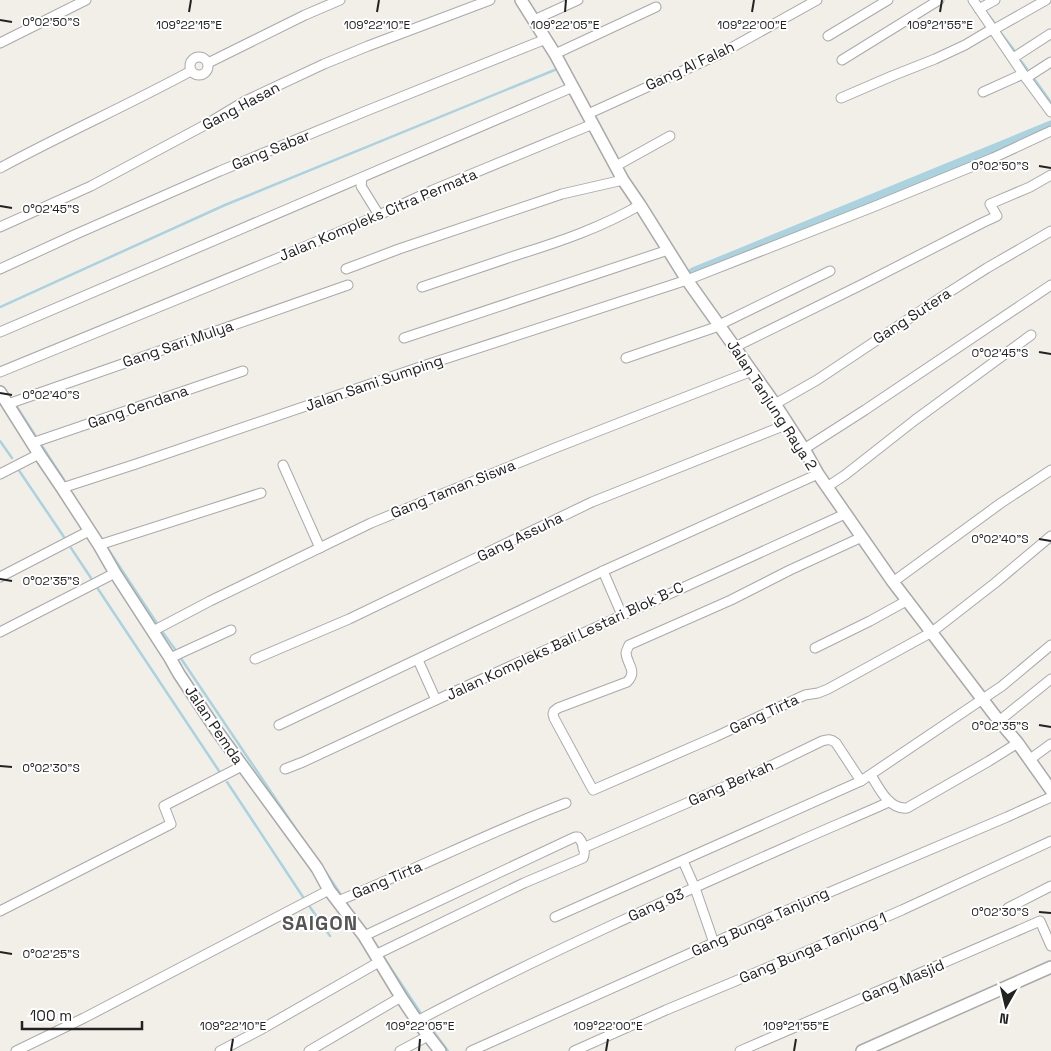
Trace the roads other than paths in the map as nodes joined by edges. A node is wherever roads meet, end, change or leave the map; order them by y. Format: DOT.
graph roads {
  1 [pos="86,0"];
  2 [pos="340,0"];
  3 [pos="490,0"];
  4 [pos="521,0"];
  5 [pos="578,0"];
  6 [pos="817,0"];
  7 [pos="888,0"];
  8 [pos="939,0"];
  9 [pos="973,0"];
  10 [pos="994,0"];
  11 [pos="1046,0"];
  12 [pos="656,7"];
  13 [pos="979,8"];
  14 [pos="534,20"];
  15 [pos="992,30"];
  16 [pos="1050,34"];
  17 [pos="828,36"];
  18 [pos="546,39"];
  19 [pos="0,43"];
  20 [pos="555,54"];
  21 [pos="1012,58"];
  22 [pos="842,60"];
  23 [pos="1051,62"];
  24 [pos="1024,76"];
  25 [pos="573,88"];
  26 [pos="983,92"];
  27 [pos="842,98"];
  28 [pos="1050,109"];
  29 [pos="590,119"];
  30 [pos="1051,131"];
  31 [pos="670,136"];
  32 [pos="616,166"];
  33 [pos="0,168"];
  34 [pos="1051,175"];
  35 [pos="362,178"];
  36 [pos="623,180"];
  37 [pos="640,205"];
  38 [pos="379,215"];
  39 [pos="0,227"];
  40 [pos="1051,231"];
  41 [pos="668,250"];
  42 [pos="0,269"];
  43 [pos="346,269"];
  44 [pos="830,272"];
  45 [pos="687,280"];
  46 [pos="348,285"];
  47 [pos="1051,285"];
  48 [pos="422,287"];
  49 [pos="719,325"];
  50 [pos="0,332"];
  51 [pos="1031,335"];
  52 [pos="404,338"];
  53 [pos="734,347"];
  54 [pos="626,358"];
  55 [pos="243,371"];
  56 [pos="752,371"];
  57 [pos="0,372"];
  58 [pos="0,392"];
  59 [pos="8,404"];
  60 [pos="775,404"];
  61 [pos="788,424"];
  62 [pos="32,443"];
  63 [pos="804,449"];
  64 [pos="39,454"];
  65 [pos="283,465"];
  66 [pos="1051,470"];
  67 [pos="0,474"];
  68 [pos="818,474"];
  69 [pos="826,487"];
  70 [pos="62,488"];
  71 [pos="261,493"];
  72 [pos="845,514"];
  73 [pos="89,531"];
  74 [pos="1051,536"];
  75 [pos="862,537"];
  76 [pos="99,546"];
  77 [pos="320,548"];
  78 [pos="603,570"];
  79 [pos="115,574"];
  80 [pos="0,577"];
  81 [pos="893,582"];
  82 [pos="908,600"];
  83 [pos="622,615"];
  84 [pos="159,627"];
  85 [pos="231,630"];
  86 [pos="0,632"];
  87 [pos="932,632"];
  88 [pos="1051,645"];
  89 [pos="815,648"];
  90 [pos="170,658"];
  91 [pos="255,659"];
  92 [pos="418,660"];
  93 [pos="1051,679"];
  94 [pos="983,698"];
  95 [pos="436,700"];
  96 [pos="999,721"];
  97 [pos="279,725"];
  98 [pos="1017,742"];
  99 [pos="1051,744"];
  100 [pos="1029,760"];
  101 [pos="242,766"];
  102 [pos="285,769"];
  103 [pos="871,775"];
  104 [pos="861,781"];
  105 [pos="1051,790"];
  106 [pos="1051,797"];
  107 [pos="889,802"];
  108 [pos="566,803"];
  109 [pos="1051,841"];
  110 [pos="583,848"];
  111 [pos="683,861"];
  112 [pos="1051,886"];
  113 [pos="695,888"];
  114 [pos="330,890"];
  115 [pos="341,900"];
  116 [pos="1008,908"];
  117 [pos="0,911"];
  118 [pos="555,917"];
  119 [pos="366,935"];
  120 [pos="714,943"];
  121 [pos="1051,946"];
  122 [pos="378,955"];
  123 [pos="1051,967"];
  124 [pos="401,997"];
  125 [pos="422,1019"];
  126 [pos="428,1036"];
  127 [pos="16,1051"];
  128 [pos="220,1051"];
  129 [pos="309,1051"];
  130 [pos="400,1051"];
  131 [pos="440,1051"];
  132 [pos="471,1051"];
  133 [pos="574,1051"];
  134 [pos="740,1051"];
  135 [pos="862,1051"];
  1 -- 19 [label="street"];
  2 -- 33 [label="street"];
  3 -- 39 [label="street, Gang Hasan"];
  4 -- 14 [label="street, Jalan Tanjung Raya 2"];
  5 -- 14 [label="street"];
  6 -- 29 [label="street, Gang Al Falah"];
  7 -- 17 [label="street"];
  8 -- 22 [label="street"];
  9 -- 13 [label="street"];
  10 -- 13 [label="street"];
  11 -- 15 [label="street"];
  12 -- 20 [label="street"];
  13 -- 15 [label="street"];
  14 -- 18 [label="street, Jalan Tanjung Raya 2"];
  15 -- 21 [label="street"];
  15 -- 27 [label="street"];
  16 -- 21 [label="street"];
  18 -- 20 [label="street, Jalan Tanjung Raya 2"];
  18 -- 42 [label="street, Gang Sabar"];
  20 -- 25 [label="street, Jalan Tanjung Raya 2"];
  21 -- 24 [label="street"];
  23 -- 24 [label="street"];
  24 -- 26 [label="street"];
  24 -- 28 [label="street"];
  25 -- 29 [label="street, Jalan Tanjung Raya 2"];
  25 -- 35 [label="street"];
  29 -- 32 [label="street, Jalan Tanjung Raya 2"];
  29 -- 38 [label="street, Jalan Kompleks Citra Permata"];
  30 -- 45 [label="street, Jalan Sami Sumping"];
  31 -- 32 [label="street"];
  32 -- 36 [label="street, Jalan Tanjung Raya 2"];
  34 -- 53 [label="street"];
  35 -- 38 [label="street"];
  35 -- 50 [label="street"];
  36 -- 37 [label="street, Jalan Tanjung Raya 2"];
  36 -- 43 [label="street"];
  37 -- 41 [label="street, Jalan Tanjung Raya 2"];
  37 -- 48 [label="street"];
  38 -- 57 [label="street, Jalan Kompleks Citra Permata"];
  40 -- 60 [label="street, Gang Sutera"];
  41 -- 45 [label="street, Jalan Tanjung Raya 2"];
  41 -- 52 [label="street"];
  44 -- 49 [label="street"];
  45 -- 49 [label="street, Jalan Tanjung Raya 2"];
  45 -- 70 [label="street, Jalan Sami Sumping"];
  46 -- 59 [label="street, Gang Sari Mulya"];
  47 -- 63 [label="street"];
  49 -- 53 [label="street, Jalan Tanjung Raya 2"];
  49 -- 54 [label="street"];
  51 -- 69 [label="street"];
  53 -- 56 [label="street, Jalan Tanjung Raya 2"];
  55 -- 62 [label="street, Gang Cendana"];
  56 -- 60 [label="street, Jalan Tanjung Raya 2"];
  56 -- 77 [label="street, Gang Taman Siswa"];
  58 -- 59 [label="street, Jalan Pemda"];
  59 -- 62 [label="street, Jalan Pemda"];
  60 -- 61 [label="street, Jalan Tanjung Raya 2"];
  61 -- 63 [label="street, Jalan Tanjung Raya 2"];
  61 -- 91 [label="street, Gang Assuha"];
  62 -- 64 [label="street, Jalan Pemda"];
  63 -- 68 [label="street, Jalan Tanjung Raya 2"];
  64 -- 67 [label="street"];
  64 -- 70 [label="street, Jalan Pemda"];
  65 -- 77 [label="street"];
  66 -- 81 [label="street"];
  68 -- 69 [label="street, Jalan Tanjung Raya 2"];
  68 -- 78 [label="street"];
  69 -- 72 [label="street, Jalan Tanjung Raya 2"];
  70 -- 73 [label="street, Jalan Pemda"];
  71 -- 76 [label="street"];
  72 -- 75 [label="street, Jalan Tanjung Raya 2"];
  72 -- 83 [label="street, Jalan Kompleks Bali Lestari Blok B-C"];
  73 -- 76 [label="street, Jalan Pemda"];
  73 -- 80 [label="street"];
  74 -- 87 [label="street, Gang Tirta"];
  75 -- 81 [label="street, Jalan Tanjung Raya 2"];
  75 -- 87 [label="street, Gang Tirta"];
  76 -- 79 [label="street, Jalan Pemda"];
  77 -- 84 [label="street, Gang Taman Siswa"];
  78 -- 83 [label="street"];
  78 -- 92 [label="street"];
  79 -- 84 [label="street, Jalan Pemda"];
  79 -- 86 [label="street"];
  81 -- 82 [label="street, Jalan Tanjung Raya 2"];
  82 -- 87 [label="street, Jalan Tanjung Raya 2"];
  82 -- 89 [label="street"];
  83 -- 95 [label="street, Jalan Kompleks Bali Lestari Blok B-C"];
  84 -- 90 [label="street, Jalan Pemda"];
  85 -- 90 [label="street"];
  87 -- 94 [label="street, Jalan Tanjung Raya 2"];
  88 -- 94 [label="street"];
  90 -- 101 [label="street, Jalan Pemda"];
  92 -- 95 [label="street"];
  92 -- 97 [label="street"];
  93 -- 96 [label="street"];
  94 -- 96 [label="street, Jalan Tanjung Raya 2"];
  94 -- 103 [label="street"];
  95 -- 102 [label="street, Jalan Kompleks Bali Lestari Blok B-C"];
  96 -- 98 [label="street, Jalan Tanjung Raya 2"];
  98 -- 100 [label="street, Jalan Tanjung Raya 2"];
  98 -- 107 [label="street"];
  99 -- 100 [label="street"];
  100 -- 105 [label="street, Jalan Tanjung Raya 2"];
  101 -- 114 [label="street, Jalan Pemda"];
  101 -- 117 [label="street"];
  103 -- 104 [label="street"];
  103 -- 107 [label="street"];
  104 -- 110 [label="street, Gang Berkah"];
  104 -- 111 [label="street"];
  106 -- 120 [label="street, Gang Bunga Tanjung"];
  107 -- 113 [label="street, Gang 93"];
  108 -- 115 [label="street, Gang Tirta"];
  109 -- 133 [label="street, Gang Bunga Tanjung 1"];
  110 -- 119 [label="street"];
  110 -- 122 [label="street, Gang Berkah"];
  111 -- 113 [label="street"];
  111 -- 118 [label="street"];
  112 -- 116 [label="street"];
  113 -- 120 [label="street"];
  113 -- 125 [label="street, Gang 93"];
  114 -- 115 [label="street, Jalan Pemda"];
  114 -- 127 [label="street"];
  115 -- 119 [label="street, Jalan Pemda"];
  119 -- 122 [label="street, Jalan Pemda"];
  120 -- 132 [label="street, Gang Bunga Tanjung"];
  121 -- 134 [label="street, Gang Masjid"];
  122 -- 124 [label="street, Jalan Pemda"];
  122 -- 128 [label="street"];
  123 -- 135 [label="street"];
  124 -- 125 [label="street, Jalan Pemda"];
  124 -- 129 [label="street"];
  125 -- 126 [label="street, Jalan Pemda"];
  126 -- 130 [label="street"];
  126 -- 131 [label="street, Jalan Pemda"];
}
